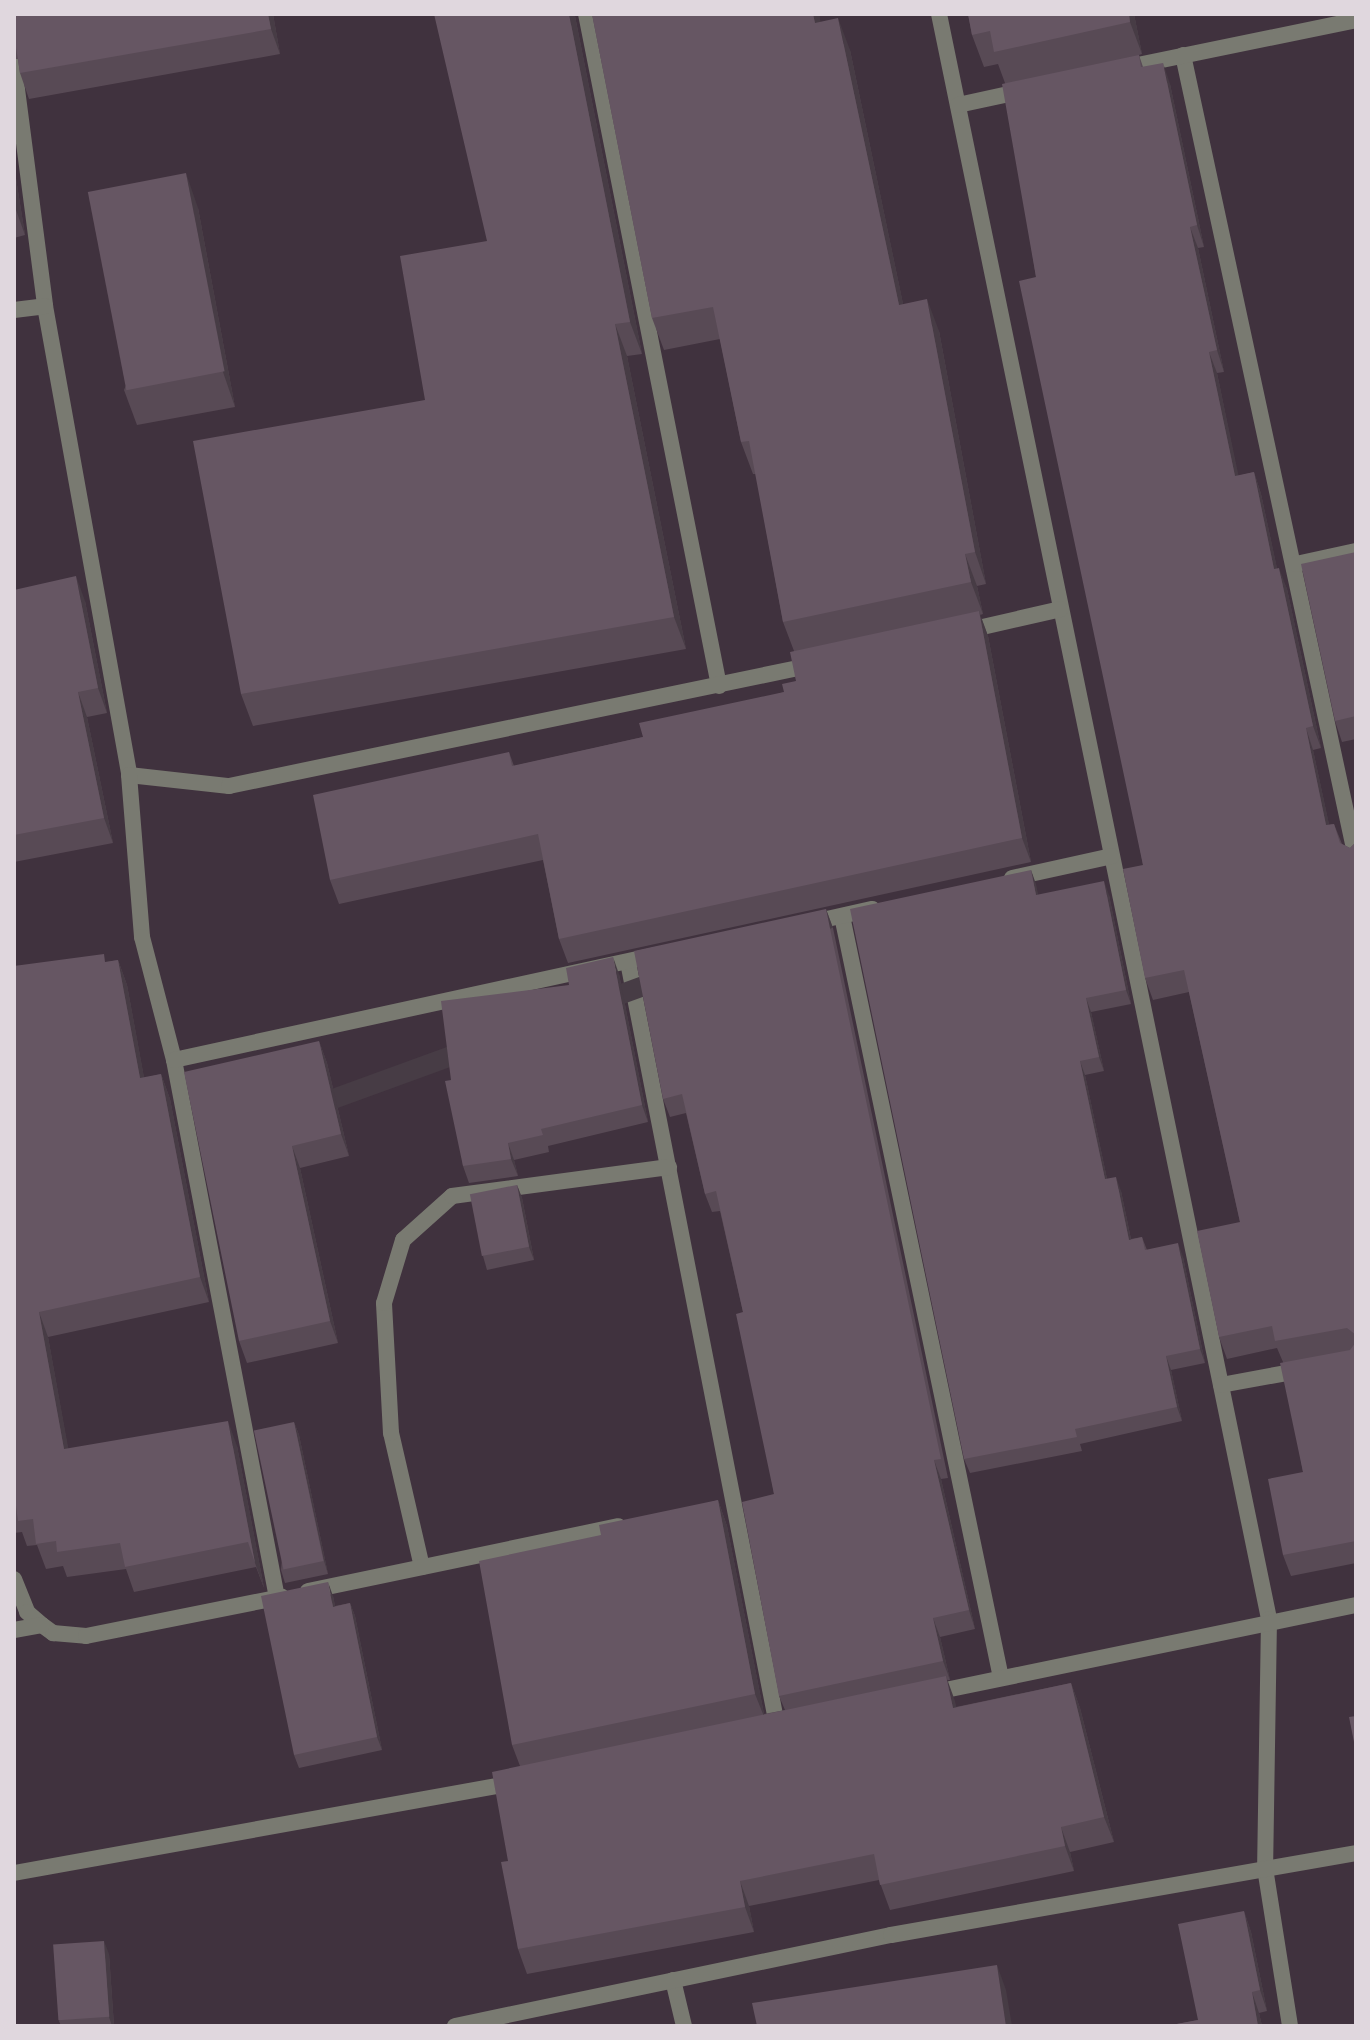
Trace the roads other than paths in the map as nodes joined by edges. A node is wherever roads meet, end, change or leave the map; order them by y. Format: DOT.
graph roads {
  1 [pos="586,14"];
  2 [pos="939,14"];
  3 [pos="1356,20"];
  4 [pos="1183,55"];
  5 [pos="14,66"];
  6 [pos="1108,72"];
  7 [pos="1048,85"];
  8 [pos="958,105"];
  9 [pos="45,306"];
  10 [pos="14,310"];
  11 [pos="1356,551"];
  12 [pos="1296,564"];
  13 [pos="1061,609"];
  14 [pos="952,634"];
  15 [pos="828,661"];
  16 [pos="719,686"];
  17 [pos="129,775"];
  18 [pos="1350,794"];
  19 [pos="1112,856"];
  20 [pos="1356,858"];
  21 [pos="992,883"];
  22 [pos="887,906"];
  23 [pos="842,916"];
  24 [pos="796,925"];
  25 [pos="674,952"];
  26 [pos="628,962"];
  27 [pos="174,1060"];
  28 [pos="669,1167"];
  29 [pos="1326,1365"];
  30 [pos="1221,1385"];
  31 [pos="640,1521"];
  32 [pos="422,1567"];
  33 [pos="14,1579"];
  34 [pos="277,1598"];
  35 [pos="1356,1605"];
  36 [pos="1269,1619"];
  37 [pos="42,1625"];
  38 [pos="14,1630"];
  39 [pos="1001,1678"];
  40 [pos="912,1697"];
  41 [pos="777,1725"];
  42 [pos="535,1778"];
  43 [pos="1356,1853"];
  44 [pos="1265,1868"];
  45 [pos="14,1873"];
  46 [pos="673,1980"];
  47 [pos="455,2026"];
  48 [pos="684,2026"];
  49 [pos="1290,2026"];
  1 -- 16 [label="street"];
  2 -- 8 [label="street"];
  3 -- 4 [label="street"];
  4 -- 6 [label="street"];
  4 -- 12 [label="street"];
  5 -- 9 [label="street"];
  7 -- 8 [label="street"];
  8 -- 13 [label="street"];
  9 -- 10 [label="street"];
  9 -- 17 [label="street"];
  11 -- 12 [label="street"];
  12 -- 18 [label="street"];
  13 -- 14 [label="street"];
  13 -- 19 [label="street"];
  15 -- 16 [label="street"];
  16 -- 17 [label="street"];
  17 -- 27 [label="street"];
  18 -- 20 [label="street"];
  19 -- 21 [label="street"];
  19 -- 30 [label="street"];
  22 -- 23 [label="street"];
  23 -- 24 [label="street"];
  23 -- 39 [label="street"];
  25 -- 26 [label="street"];
  26 -- 27 [label="street"];
  26 -- 28 [label="street"];
  27 -- 34 [label="street"];
  28 -- 32 [label="street"];
  28 -- 41 [label="street"];
  29 -- 30 [label="street"];
  30 -- 36 [label="street"];
  31 -- 32 [label="street"];
  32 -- 34 [label="street"];
  33 -- 37 [label="street"];
  34 -- 37 [label="street"];
  35 -- 36 [label="street"];
  36 -- 39 [label="street"];
  36 -- 44 [label="street"];
  37 -- 38 [label="street"];
  39 -- 40 [label="street"];
  42 -- 45 [label="street"];
  43 -- 44 [label="street"];
  44 -- 46 [label="street"];
  44 -- 49 [label="street"];
  46 -- 47 [label="street"];
  46 -- 48 [label="street"];
}
